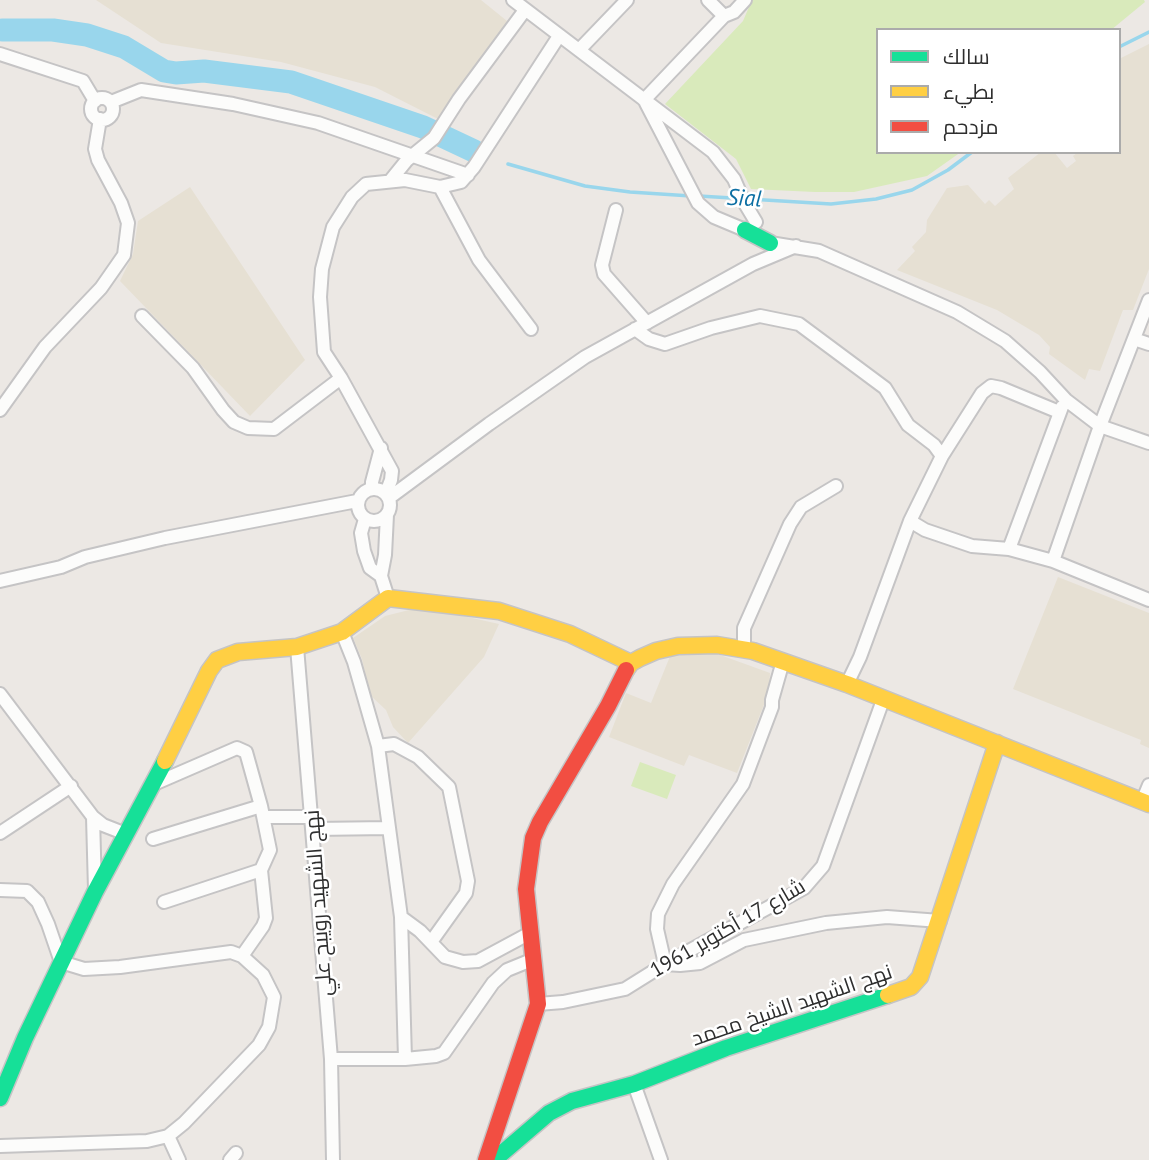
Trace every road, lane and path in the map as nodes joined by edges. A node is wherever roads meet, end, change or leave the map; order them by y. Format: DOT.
graph roads {
  1 [pos="626,0"];
  2 [pos="708,0"];
  3 [pos="745,0"];
  4 [pos="520,4"];
  5 [pos="724,16"];
  6 [pos="559,36"];
  7 [pos="579,50"];
  8 [pos="0,54"];
  9 [pos="95,100"];
  10 [pos="644,100"];
  11 [pos="111,103"];
  12 [pos="100,119"];
  13 [pos="414,155"];
  14 [pos="471,171"];
  15 [pos="390,181"];
  16 [pos="440,187"];
  17 [pos="616,210"];
  18 [pos="751,226"];
  19 [pos="770,243"];
  20 [pos="796,246"];
  21 [pos="1149,300"];
  22 [pos="142,316"];
  23 [pos="641,326"];
  24 [pos="531,329"];
  25 [pos="1134,339"];
  26 [pos="1149,344"];
  27 [pos="341,378"];
  28 [pos="1063,406"];
  29 [pos="0,410"];
  30 [pos="1100,426"];
  31 [pos="1149,443"];
  32 [pos="381,448"];
  33 [pos="942,456"];
  34 [pos="836,486"];
  35 [pos="372,489"];
  36 [pos="387,496"];
  37 [pos="357,501"];
  38 [pos="387,516"];
  39 [pos="365,519"];
  40 [pos="910,521"];
  41 [pos="1009,549"];
  42 [pos="1054,561"];
  43 [pos="381,576"];
  44 [pos="0,581"];
  45 [pos="388,598"];
  46 [pos="1149,600"];
  47 [pos="342,632"];
  48 [pos="298,647"];
  49 [pos="744,649"];
  50 [pos="783,661"];
  51 [pos="631,663"];
  52 [pos="848,684"];
  53 [pos="0,694"];
  54 [pos="883,700"];
  55 [pos="997,743"];
  56 [pos="378,746"];
  57 [pos="153,784"];
  58 [pos="1149,785"];
  59 [pos="71,786"];
  60 [pos="1146,803"];
  61 [pos="262,812"];
  62 [pos="93,817"];
  63 [pos="313,823"];
  64 [pos="388,828"];
  65 [pos="0,833"];
  66 [pos="127,834"];
  67 [pos="153,839"];
  68 [pos="261,870"];
  69 [pos="0,890"];
  70 [pos="95,892"];
  71 [pos="164,902"];
  72 [pos="401,917"];
  73 [pos="940,921"];
  74 [pos="530,933"];
  75 [pos="431,942"];
  76 [pos="242,956"];
  77 [pos="534,960"];
  78 [pos="61,962"];
  79 [pos="665,964"];
  80 [pos="538,1004"];
  81 [pos="331,1059"];
  82 [pos="405,1059"];
  83 [pos="634,1084"];
  84 [pos="0,1098"];
  85 [pos="168,1136"];
  86 [pos="0,1146"];
  87 [pos="179,1160"];
  88 [pos="333,1160"];
  89 [pos="486,1160"];
  90 [pos="494,1160"];
  91 [pos="661,1160"];
  1 -- 7 [label="street"];
  2 -- 5 [label="street"];
  3 -- 5 [label="street"];
  4 -- 6 [label="street"];
  4 -- 13 [label="street"];
  5 -- 10 [label="street"];
  6 -- 7 [label="street"];
  6 -- 14 [label="street"];
  7 -- 10 [label="street"];
  8 -- 9 [label="street"];
  9 -- 11 [label="street"];
  9 -- 12 [label="street"];
  10 -- 18 [label="street"];
  10 -- 18 [label="street"];
  11 -- 12 [label="street"];
  11 -- 13 [label="street"];
  12 -- 29 [label="street"];
  13 -- 14 [label="street"];
  13 -- 15 [label="street"];
  14 -- 16 [label="street"];
  15 -- 16 [label="street"];
  15 -- 27 [label="street"];
  16 -- 24 [label="street"];
  17 -- 23 [label="street"];
  18 -- 19 [label="street"];
  19 -- 20 [label="street"];
  20 -- 23 [label="street"];
  20 -- 28 [label="street"];
  21 -- 25 [label="street"];
  22 -- 27 [label="street"];
  23 -- 33 [label="street"];
  23 -- 36 [label="street"];
  25 -- 26 [label="street"];
  25 -- 30 [label="street"];
  27 -- 32 [label="street"];
  28 -- 30 [label="street"];
  28 -- 33 [label="street"];
  28 -- 41 [label="street"];
  30 -- 31 [label="street"];
  30 -- 42 [label="street"];
  32 -- 35 [label="street"];
  32 -- 36 [label="street"];
  33 -- 40 [label="street"];
  34 -- 49 [label="street"];
  35 -- 36 [label="street"];
  35 -- 37 [label="street"];
  36 -- 38 [label="street"];
  37 -- 39 [label="street"];
  37 -- 44 [label="street"];
  38 -- 39 [label="street"];
  38 -- 43 [label="street"];
  39 -- 43 [label="street"];
  40 -- 41 [label="street"];
  40 -- 52 [label="street"];
  41 -- 42 [label="street"];
  42 -- 46 [label="street"];
  43 -- 45 [label="street"];
  45 -- 47 [label="street"];
  45 -- 51 [label="street"];
  47 -- 48 [label="street"];
  47 -- 56 [label="street"];
  48 -- 57 [label="street"];
  48 -- 63 [label="street, نهج الشهيد رويبح علي"];
  49 -- 50 [label="street"];
  49 -- 51 [label="street"];
  50 -- 52 [label="street"];
  50 -- 79 [label="street"];
  51 -- 74 [label="street"];
  52 -- 54 [label="street"];
  53 -- 59 [label="street"];
  54 -- 55 [label="street"];
  54 -- 79 [label="street, شارع 17 أكتوبر 1961"];
  55 -- 60 [label="street"];
  55 -- 73 [label="street, نهج الشهيد الشيخ محمد"];
  56 -- 64 [label="street"];
  56 -- 75 [label="street"];
  57 -- 61 [label="street"];
  57 -- 66 [label="street"];
  58 -- 60 [label="street"];
  59 -- 62 [label="street"];
  59 -- 65 [label="street"];
  61 -- 63 [label="street"];
  61 -- 67 [label="street"];
  61 -- 68 [label="street"];
  62 -- 66 [label="street"];
  62 -- 70 [label="street"];
  63 -- 64 [label="street"];
  63 -- 81 [label="street, نهج الشهيد رويبح علي"];
  64 -- 72 [label="street"];
  66 -- 70 [label="street"];
  68 -- 71 [label="street"];
  68 -- 76 [label="street"];
  69 -- 78 [label="street"];
  70 -- 78 [label="street"];
  72 -- 75 [label="street"];
  72 -- 82 [label="street"];
  73 -- 79 [label="street"];
  73 -- 83 [label="street, نهج الشهيد الشيخ محمد"];
  74 -- 75 [label="street"];
  74 -- 77 [label="street"];
  76 -- 78 [label="street"];
  76 -- 85 [label="street"];
  77 -- 80 [label="street"];
  77 -- 82 [label="street"];
  78 -- 84 [label="street"];
  79 -- 80 [label="street, شارع 17 أكتوبر 1961"];
  80 -- 89 [label="street"];
  81 -- 82 [label="street"];
  81 -- 88 [label="street, نهج الشهيد رويبح علي"];
  83 -- 90 [label="street, نهج الشهيد الشيخ محمد"];
  83 -- 91 [label="street"];
  85 -- 86 [label="street"];
  85 -- 87 [label="street"];
}
